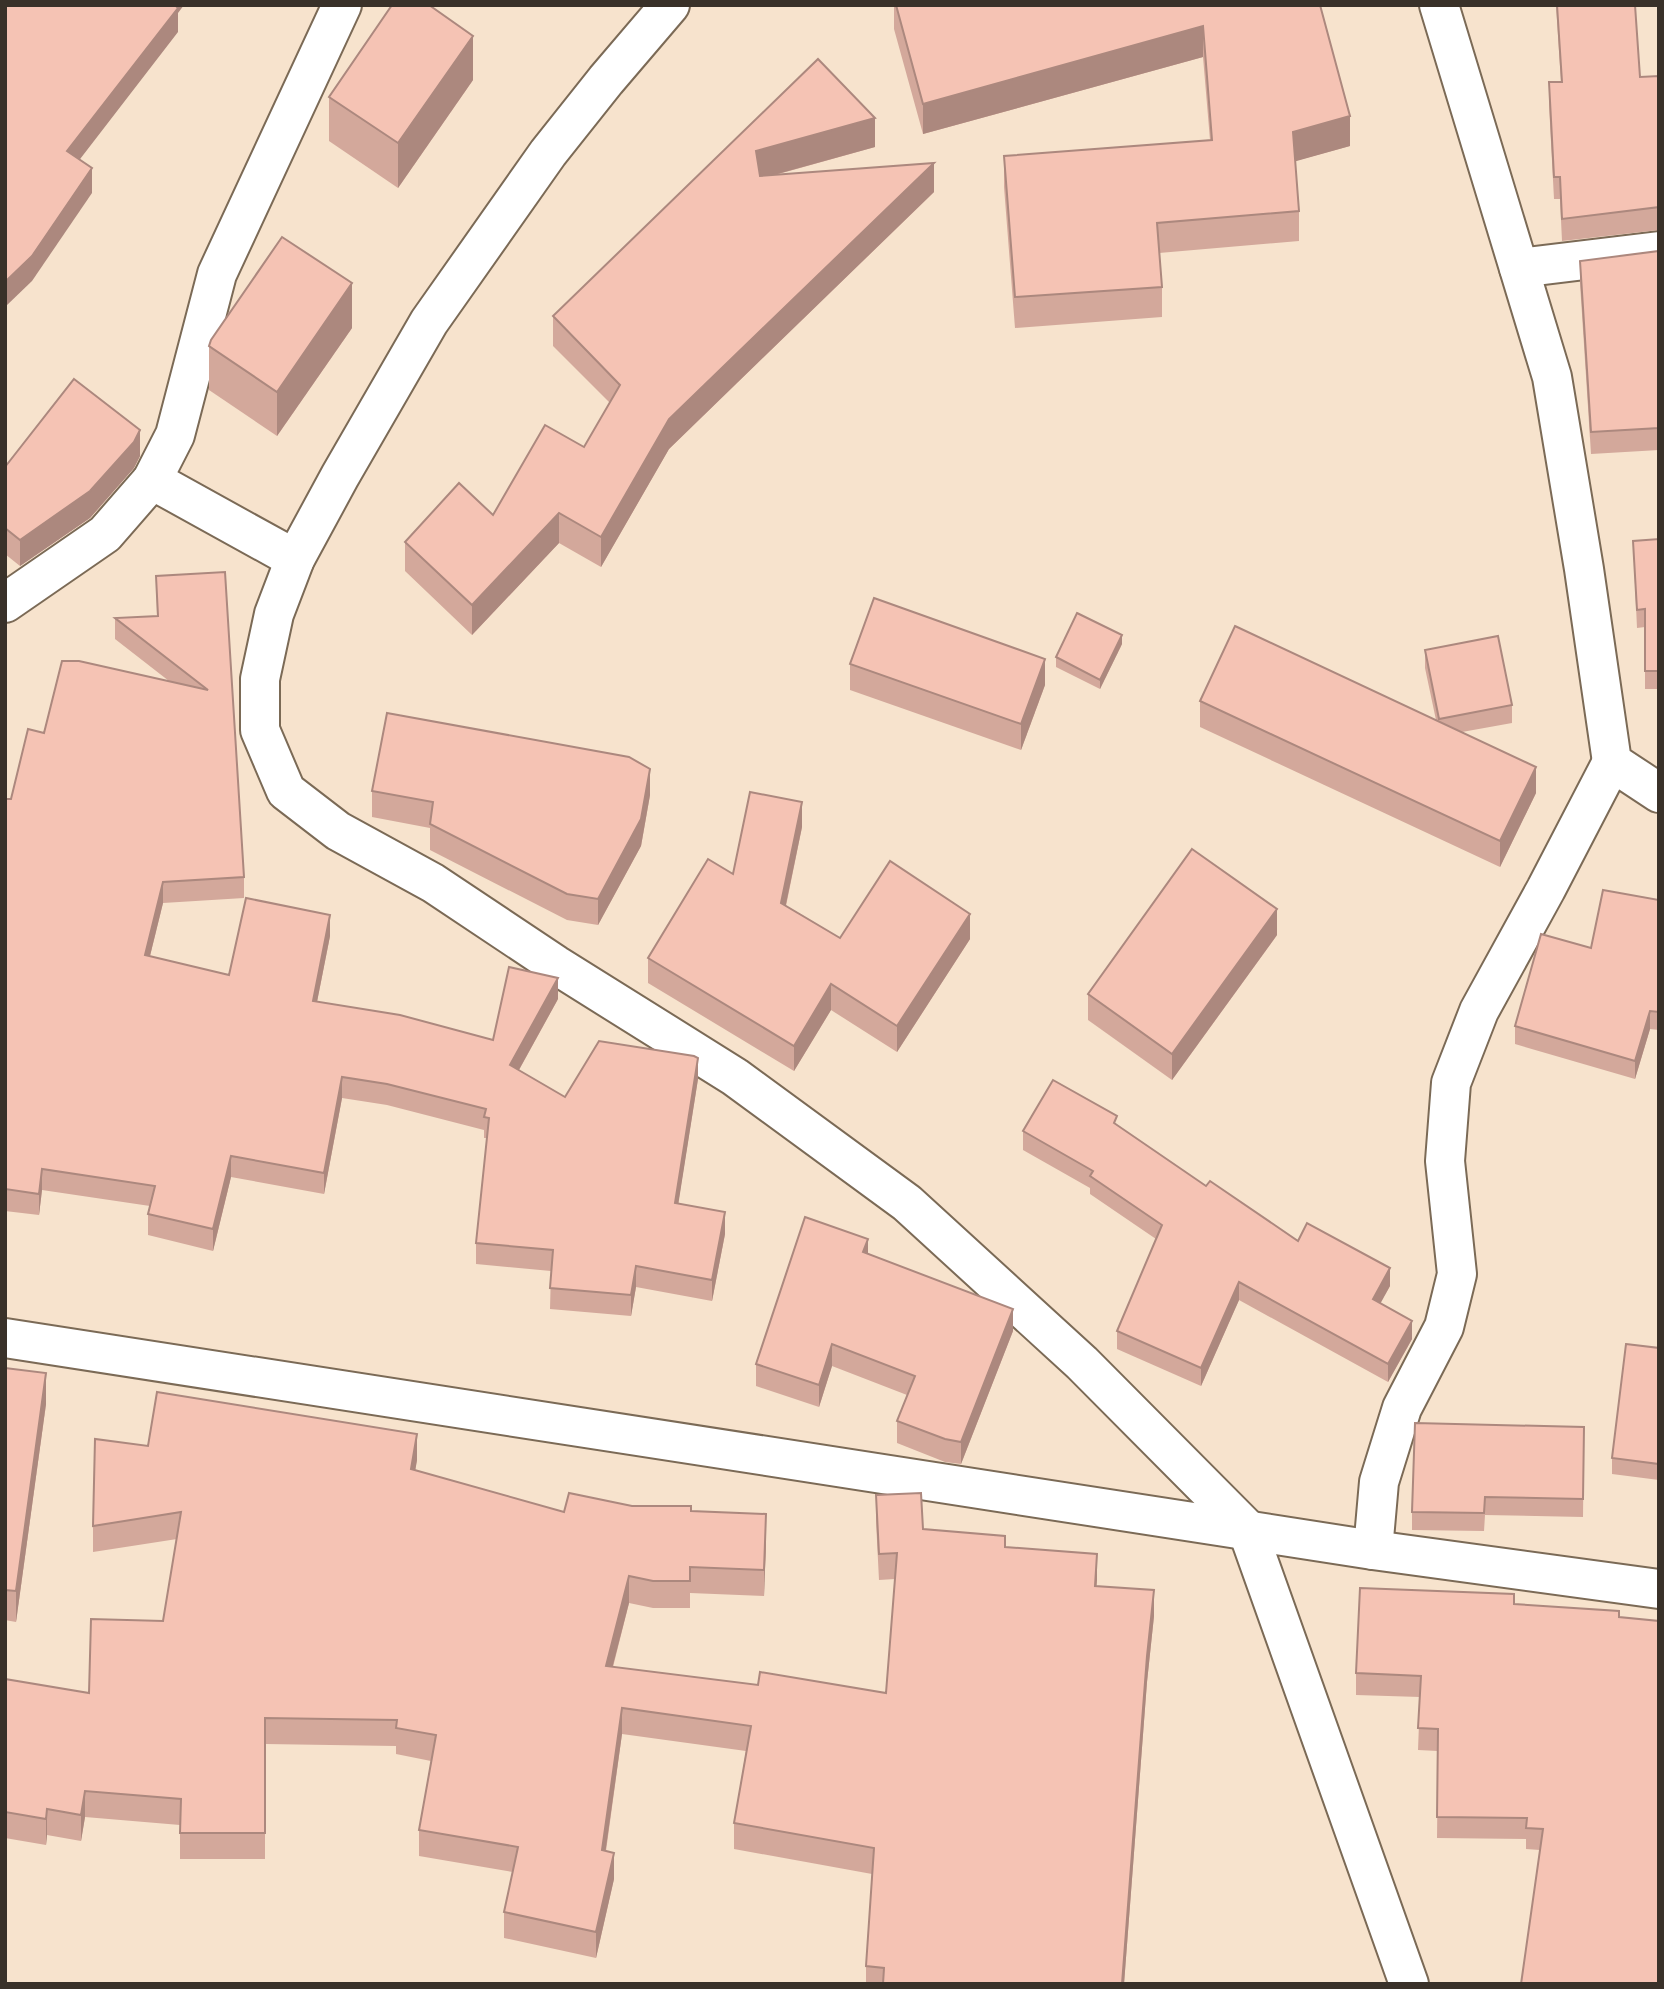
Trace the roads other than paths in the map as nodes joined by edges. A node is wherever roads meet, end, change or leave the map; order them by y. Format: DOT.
graph roads {
  1 [pos="342,5"];
  2 [pos="670,5"];
  3 [pos="1439,5"];
  4 [pos="1659,251"];
  5 [pos="1519,268"];
  6 [pos="152,480"];
  7 [pos="295,559"];
  8 [pos="5,603"];
  9 [pos="1612,762"];
  10 [pos="1659,793"];
  11 [pos="5,1338"];
  12 [pos="1247,1529"];
  13 [pos="1373,1550"];
  14 [pos="1659,1589"];
  15 [pos="1409,1984"];
  1 -- 6 [label="street"];
  2 -- 7 [label="street"];
  3 -- 5 [label="street"];
  4 -- 5 [label="street"];
  5 -- 9 [label="street"];
  6 -- 7 [label="street"];
  6 -- 8 [label="street"];
  7 -- 12 [label="street"];
  9 -- 10 [label="street"];
  9 -- 13 [label="street"];
  11 -- 12 [label="street"];
  12 -- 13 [label="street"];
  12 -- 15 [label="street"];
  13 -- 14 [label="street"];
}
